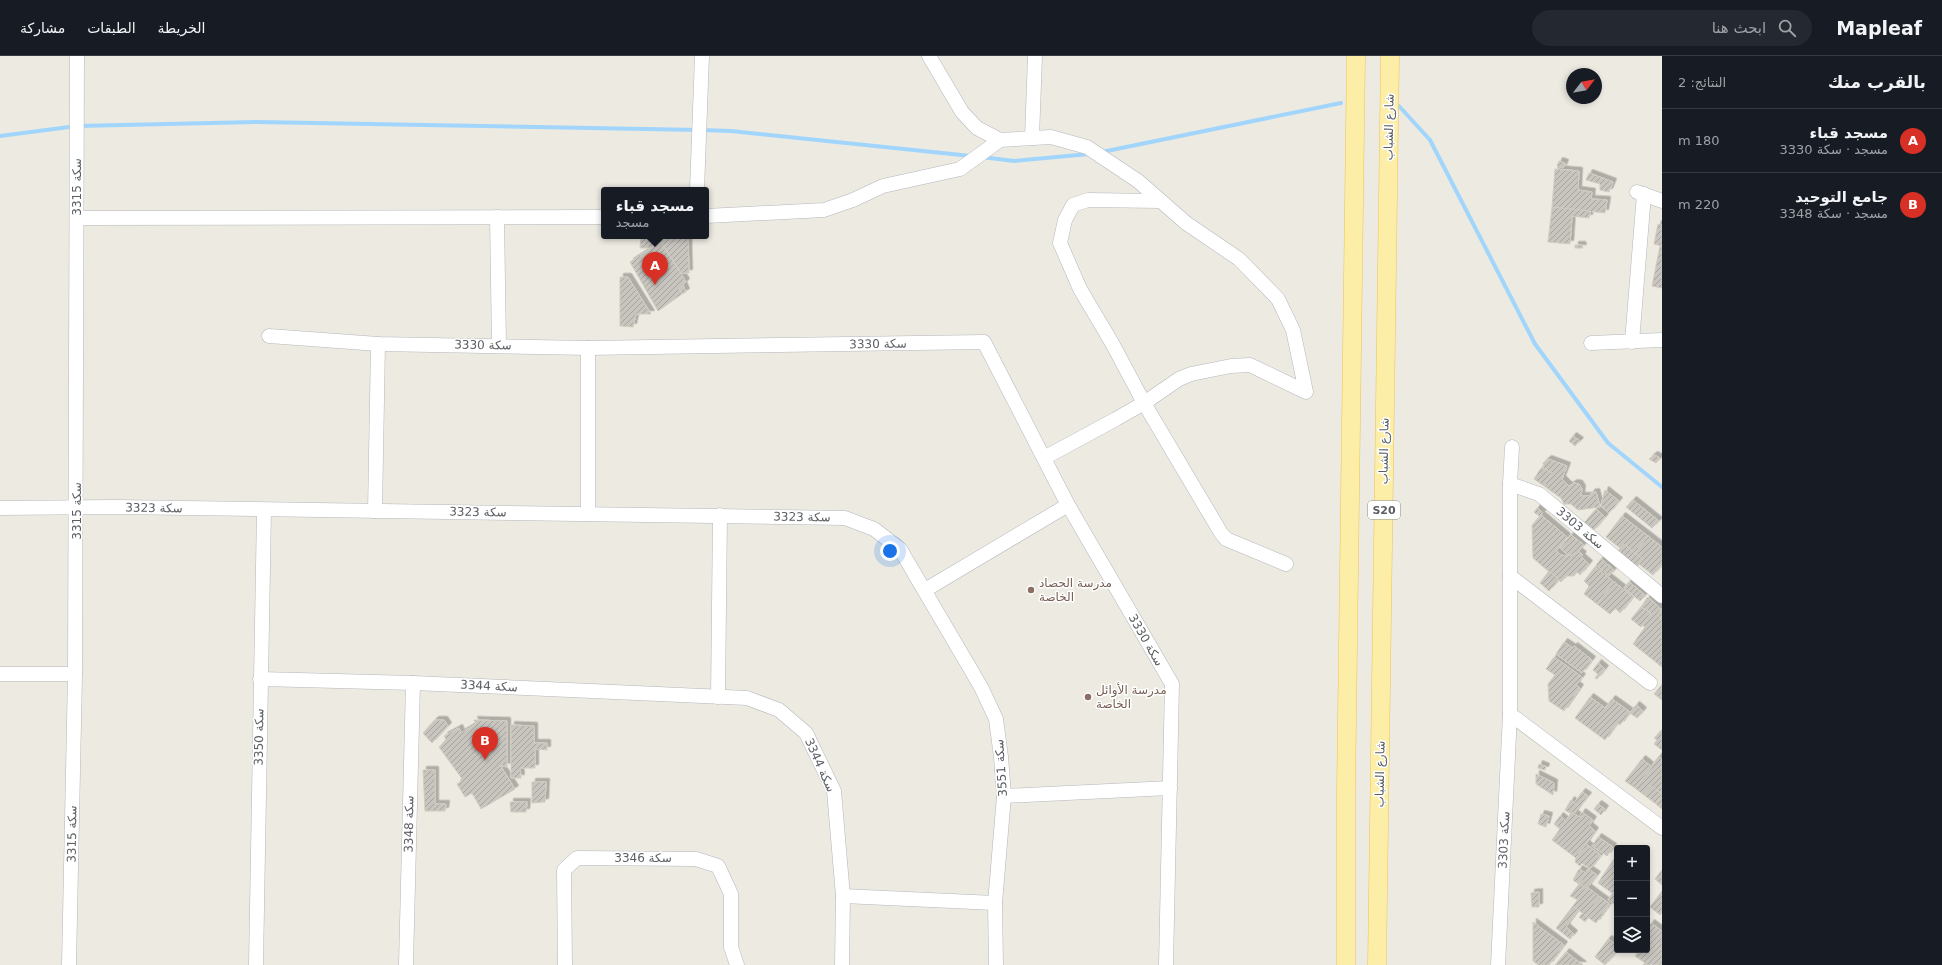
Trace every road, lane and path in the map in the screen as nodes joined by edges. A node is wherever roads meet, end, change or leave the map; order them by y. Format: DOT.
graph roads {
  1 [pos="78,56"];
  2 [pos="702,56"];
  3 [pos="929,56"];
  4 [pos="1035,56"];
  5 [pos="1356,56"];
  6 [pos="1390,56"];
  7 [pos="1032,138"];
  8 [pos="1000,140"];
  9 [pos="697,187"];
  10 [pos="1160,201"];
  11 [pos="1662,201"];
  12 [pos="709,216"];
  13 [pos="497,217"];
  14 [pos="601,217"];
  15 [pos="77,218"];
  16 [pos="269,336"];
  17 [pos="1662,340"];
  18 [pos="1632,342"];
  19 [pos="1591,343"];
  20 [pos="378,344"];
  21 [pos="499,345"];
  22 [pos="588,348"];
  23 [pos="1144,403"];
  24 [pos="1512,447"];
  25 [pos="1044,458"];
  26 [pos="1510,484"];
  27 [pos="1068,505"];
  28 [pos="0,508"];
  29 [pos="77,508"];
  30 [pos="264,510"];
  31 [pos="376,511"];
  32 [pos="588,514"];
  33 [pos="720,515"];
  34 [pos="1286,564"];
  35 [pos="1510,576"];
  36 [pos="925,590"];
  37 [pos="1662,596"];
  38 [pos="0,674"];
  39 [pos="75,674"];
  40 [pos="260,679"];
  41 [pos="413,683"];
  42 [pos="1650,684"];
  43 [pos="718,697"];
  44 [pos="1510,714"];
  45 [pos="1170,788"];
  46 [pos="1004,796"];
  47 [pos="1662,828"];
  48 [pos="843,896"];
  49 [pos="996,903"];
  50 [pos="70,965"];
  51 [pos="256,965"];
  52 [pos="406,965"];
  53 [pos="565,965"];
  54 [pos="737,965"];
  55 [pos="842,965"];
  56 [pos="996,965"];
  57 [pos="1166,965"];
  58 [pos="1346,965"];
  59 [pos="1377,965"];
  60 [pos="1498,965"];
  1 -- 15 [label="street, سكة 3315"];
  2 -- 9 [label="street"];
  3 -- 8 [label="street"];
  4 -- 7 [label="street"];
  5 -- 58 [label="main road, S20"];
  6 -- 59 [label="main road, شارع الشباب / S20"];
  7 -- 8 [label="street"];
  7 -- 10 [label="street"];
  8 -- 12 [label="street"];
  10 -- 23 [label="street"];
  10 -- 23 [label="street"];
  11 -- 18 [label="street"];
  13 -- 14 [label="street"];
  13 -- 15 [label="street"];
  13 -- 21 [label="street"];
  15 -- 29 [label="street, سكة 3315"];
  16 -- 20 [label="street, سكة 3330"];
  17 -- 18 [label="street"];
  18 -- 19 [label="street"];
  20 -- 21 [label="street, سكة 3330"];
  20 -- 31 [label="street"];
  21 -- 22 [label="street, سكة 3330"];
  22 -- 25 [label="street, سكة 3330"];
  22 -- 32 [label="street"];
  23 -- 25 [label="street"];
  23 -- 34 [label="street"];
  24 -- 26 [label="street, سكة 3303"];
  25 -- 27 [label="street, سكة 3330"];
  26 -- 35 [label="street, سكة 3303"];
  26 -- 37 [label="street, سكة 3303"];
  27 -- 36 [label="street"];
  27 -- 45 [label="street, سكة 3330"];
  28 -- 29 [label="street, سكة 3323"];
  29 -- 30 [label="street, سكة 3323"];
  29 -- 39 [label="street, سكة 3315"];
  30 -- 31 [label="street, سكة 3323"];
  30 -- 40 [label="street, سكة 3350"];
  31 -- 32 [label="street, سكة 3323"];
  32 -- 33 [label="street, سكة 3323"];
  33 -- 36 [label="street, سكة 3323"];
  33 -- 43 [label="street"];
  35 -- 42 [label="street"];
  35 -- 44 [label="street, سكة 3303"];
  36 -- 46 [label="street, سكة 3551"];
  38 -- 39 [label="street"];
  39 -- 50 [label="street, سكة 3315"];
  40 -- 41 [label="street, سكة 3344"];
  40 -- 51 [label="street, سكة 3350"];
  41 -- 43 [label="street, سكة 3344"];
  41 -- 52 [label="street, سكة 3348"];
  43 -- 48 [label="street, سكة 3344"];
  44 -- 47 [label="street"];
  44 -- 60 [label="street, سكة 3303"];
  45 -- 46 [label="street"];
  45 -- 57 [label="street, سكة 3330"];
  46 -- 49 [label="street, سكة 3551"];
  48 -- 49 [label="street"];
  48 -- 55 [label="street, سكة 3344"];
  49 -- 56 [label="street, سكة 3551"];
  53 -- 54 [label="street, سكة 3346"];
}
